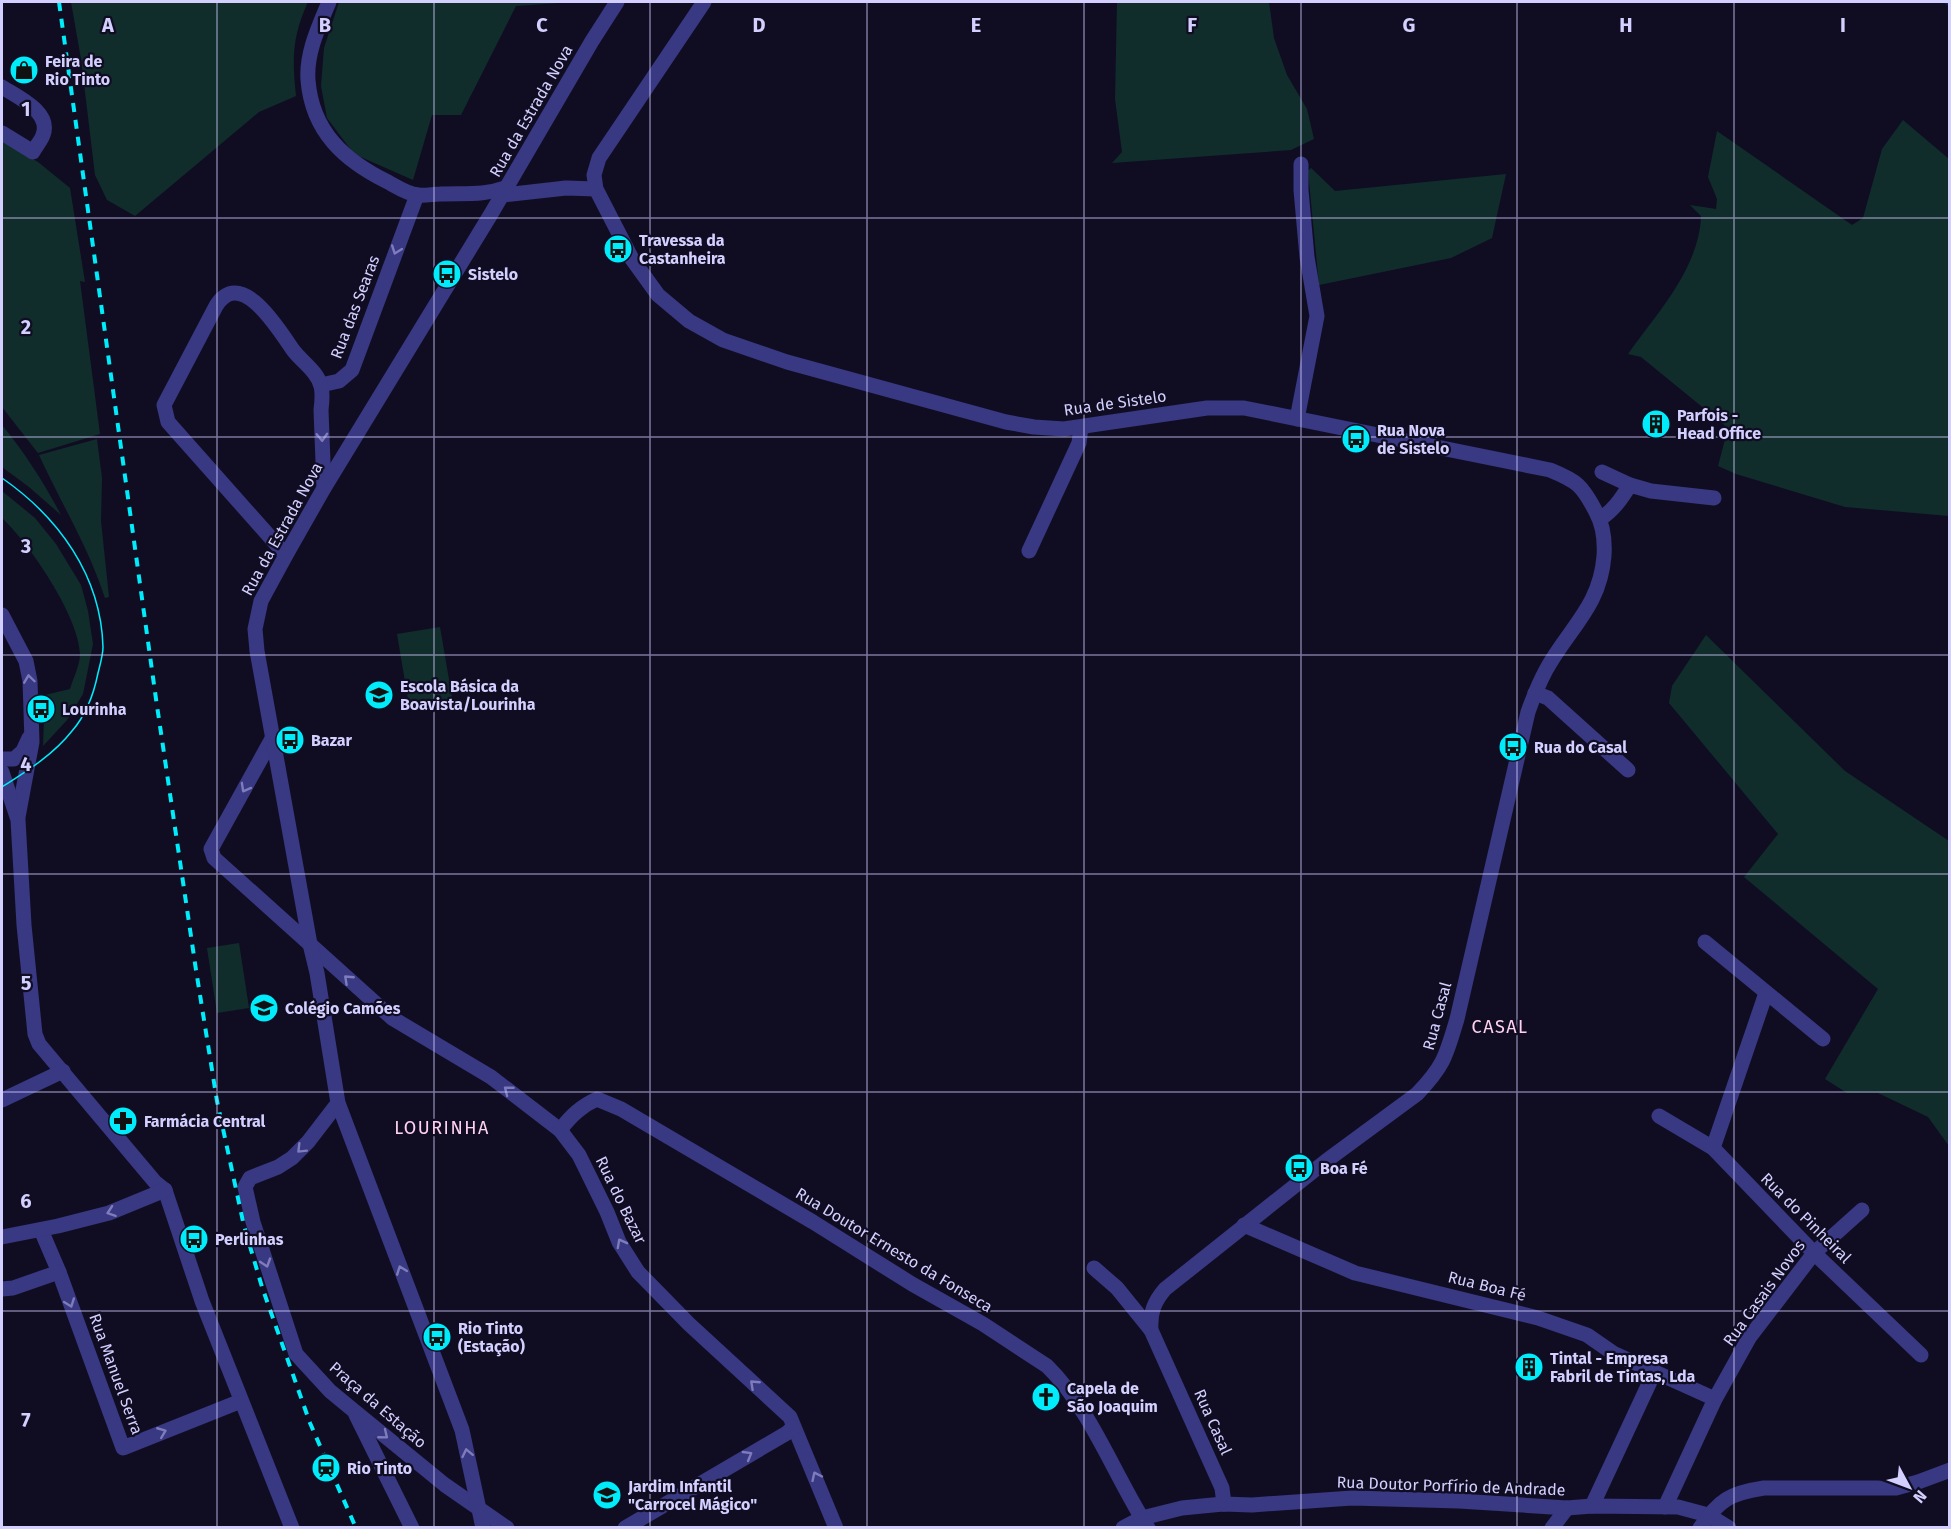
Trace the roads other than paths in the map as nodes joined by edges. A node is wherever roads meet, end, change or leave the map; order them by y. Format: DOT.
graph roads {
  1 [pos="329,2"];
  2 [pos="617,2"];
  3 [pos="626,2"];
  4 [pos="704,2"];
  5 [pos="607,19"];
  6 [pos="2,87"];
  7 [pos="2,133"];
  8 [pos="1300,164"];
  9 [pos="596,189"];
  10 [pos="505,191"];
  11 [pos="417,195"];
  12 [pos="321,385"];
  13 [pos="1297,419"];
  14 [pos="1081,427"];
  15 [pos="1602,472"];
  16 [pos="1630,485"];
  17 [pos="324,488"];
  18 [pos="1714,498"];
  19 [pos="1600,519"];
  20 [pos="1029,551"];
  21 [pos="286,555"];
  22 [pos="2,615"];
  23 [pos="1535,693"];
  24 [pos="32,731"];
  25 [pos="273,737"];
  26 [pos="2,759"];
  27 [pos="1628,770"];
  28 [pos="2,772"];
  29 [pos="18,820"];
  30 [pos="1705,942"];
  31 [pos="310,944"];
  32 [pos="1766,993"];
  33 [pos="1823,1039"];
  34 [pos="63,1071"];
  35 [pos="2,1100"];
  36 [pos="338,1103"];
  37 [pos="1659,1116"];
  38 [pos="560,1131"];
  39 [pos="1713,1148"];
  40 [pos="165,1190"];
  41 [pos="1862,1210"];
  42 [pos="1244,1224"];
  43 [pos="41,1230"];
  44 [pos="2,1237"];
  45 [pos="1814,1253"];
  46 [pos="1094,1268"];
  47 [pos="59,1272"];
  48 [pos="2,1289"];
  49 [pos="1151,1330"];
  50 [pos="1921,1355"];
  51 [pos="1654,1373"];
  52 [pos="1715,1399"];
  53 [pos="241,1401"];
  54 [pos="353,1410"];
  55 [pos="793,1426"];
  56 [pos="1950,1470"];
  57 [pos="1224,1504"];
  58 [pos="1592,1506"];
  59 [pos="1665,1507"];
  60 [pos="1567,1508"];
  61 [pos="479,1510"];
  62 [pos="1704,1521"];
  63 [pos="1145,1522"];
  64 [pos="292,1527"];
  65 [pos="412,1527"];
  66 [pos="483,1527"];
  67 [pos="507,1527"];
  68 [pos="625,1527"];
  69 [pos="836,1527"];
  70 [pos="1123,1527"];
  71 [pos="1552,1527"];
  72 [pos="1729,1527"];
  1 -- 11 [label="street"];
  2 -- 5 [label="street, Rua da Estrada Nova"];
  3 -- 5 [label="street, Rua da Estrada Nova"];
  4 -- 9 [label="street"];
  5 -- 10 [label="street, Rua da Estrada Nova"];
  6 -- 7 [label="street"];
  8 -- 13 [label="street"];
  9 -- 10 [label="street"];
  9 -- 14 [label="street, Rua de Sistelo"];
  10 -- 11 [label="street"];
  10 -- 17 [label="street, Rua da Estrada Nova"];
  11 -- 12 [label="street, Rua das Searas, one-way"];
  12 -- 17 [label="street, one-way"];
  12 -- 21 [label="street"];
  13 -- 14 [label="street, Rua de Sistelo"];
  13 -- 19 [label="street, Rua de Sistelo"];
  14 -- 20 [label="street"];
  15 -- 16 [label="street"];
  16 -- 18 [label="street"];
  16 -- 19 [label="street"];
  17 -- 21 [label="street, Rua da Estrada Nova"];
  19 -- 23 [label="street, Rua Casal"];
  21 -- 25 [label="street, Rua da Estrada Nova"];
  24 -- 22 [label="street, one-way"];
  23 -- 27 [label="street"];
  23 -- 42 [label="street, Rua Casal"];
  24 -- 26 [label="street"];
  24 -- 29 [label="street"];
  25 -- 31 [label="street, Rua da Estrada Nova"];
  25 -- 31 [label="street, Rua do Bazar, one-way"];
  28 -- 29 [label="street"];
  29 -- 34 [label="street"];
  30 -- 32 [label="street"];
  31 -- 36 [label="street, Rua da Estrada Nova"];
  38 -- 31 [label="street, Rua do Bazar, one-way"];
  32 -- 33 [label="street"];
  32 -- 39 [label="street"];
  34 -- 35 [label="street"];
  34 -- 40 [label="street"];
  36 -- 54 [label="street, Praça da Estação, one-way"];
  61 -- 36 [label="street, Rua da Estrada Nova, one-way"];
  37 -- 39 [label="street, Rua do Pinheiral"];
  55 -- 38 [label="street, Rua do Bazar, one-way"];
  38 -- 63 [label="street, Rua Doutor Ernesto da Fonseca"];
  39 -- 45 [label="street, Rua do Pinheiral"];
  40 -- 43 [label="street, one-way"];
  40 -- 53 [label="street"];
  41 -- 45 [label="street, Rua Casais Novos"];
  42 -- 49 [label="street, Rua Casal"];
  42 -- 51 [label="street, Rua Boa Fé"];
  43 -- 44 [label="street"];
  43 -- 47 [label="street, Rua Manuel Serra"];
  45 -- 50 [label="street, Rua do Pinheiral"];
  45 -- 52 [label="street, Rua Casais Novos"];
  46 -- 49 [label="street"];
  47 -- 48 [label="street"];
  47 -- 53 [label="street, Rua Manuel Serra, one-way"];
  49 -- 57 [label="street, Rua Casal"];
  51 -- 52 [label="street, Rua Boa Fé"];
  51 -- 58 [label="street"];
  52 -- 59 [label="street, Rua Casais Novos"];
  53 -- 64 [label="street"];
  54 -- 61 [label="street, Praça da Estação, one-way"];
  54 -- 65 [label="street"];
  68 -- 55 [label="street, one-way"];
  69 -- 55 [label="street, Rua do Bazar, one-way"];
  56 -- 62 [label="street"];
  57 -- 60 [label="street, Rua Doutor Porfírio de Andrade"];
  57 -- 63 [label="street, Rua Doutor Porfírio de Andrade"];
  58 -- 59 [label="street, Rua Doutor Porfírio de Andrade"];
  58 -- 60 [label="street, Rua Doutor Porfírio de Andrade"];
  59 -- 62 [label="street, Rua Doutor Porfírio de Andrade"];
  60 -- 71 [label="street"];
  61 -- 66 [label="street"];
  61 -- 67 [label="street, Praça da Estação"];
  62 -- 72 [label="street, Rua Doutor Porfírio de Andrade"];
  63 -- 70 [label="street, Rua Doutor Porfírio de Andrade"];
}
